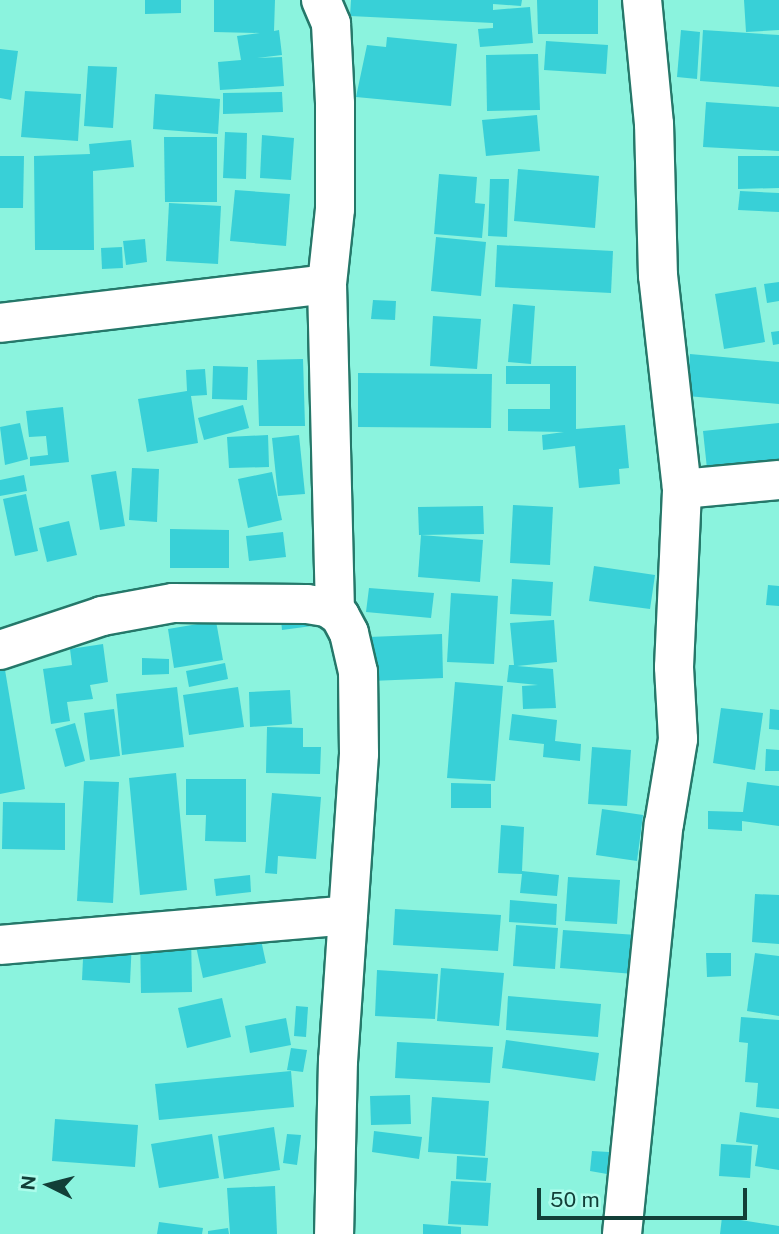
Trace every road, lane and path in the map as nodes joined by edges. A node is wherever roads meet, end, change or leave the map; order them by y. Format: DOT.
graph roads {
  1 [pos="321,0"];
  2 [pos="642,0"];
  3 [pos="327,284"];
  4 [pos="0,323"];
  5 [pos="779,480"];
  6 [pos="682,489"];
  7 [pos="335,610"];
  8 [pos="0,650"];
  9 [pos="348,915"];
  10 [pos="0,946"];
  11 [pos="334,1234"];
  12 [pos="622,1234"];
  1 -- 3 [label="street"];
  2 -- 6 [label="street"];
  3 -- 4 [label="street"];
  3 -- 7 [label="street"];
  5 -- 6 [label="street"];
  6 -- 12 [label="street"];
  7 -- 8 [label="street"];
  7 -- 9 [label="street"];
  9 -- 10 [label="street"];
  9 -- 11 [label="street"];
}
